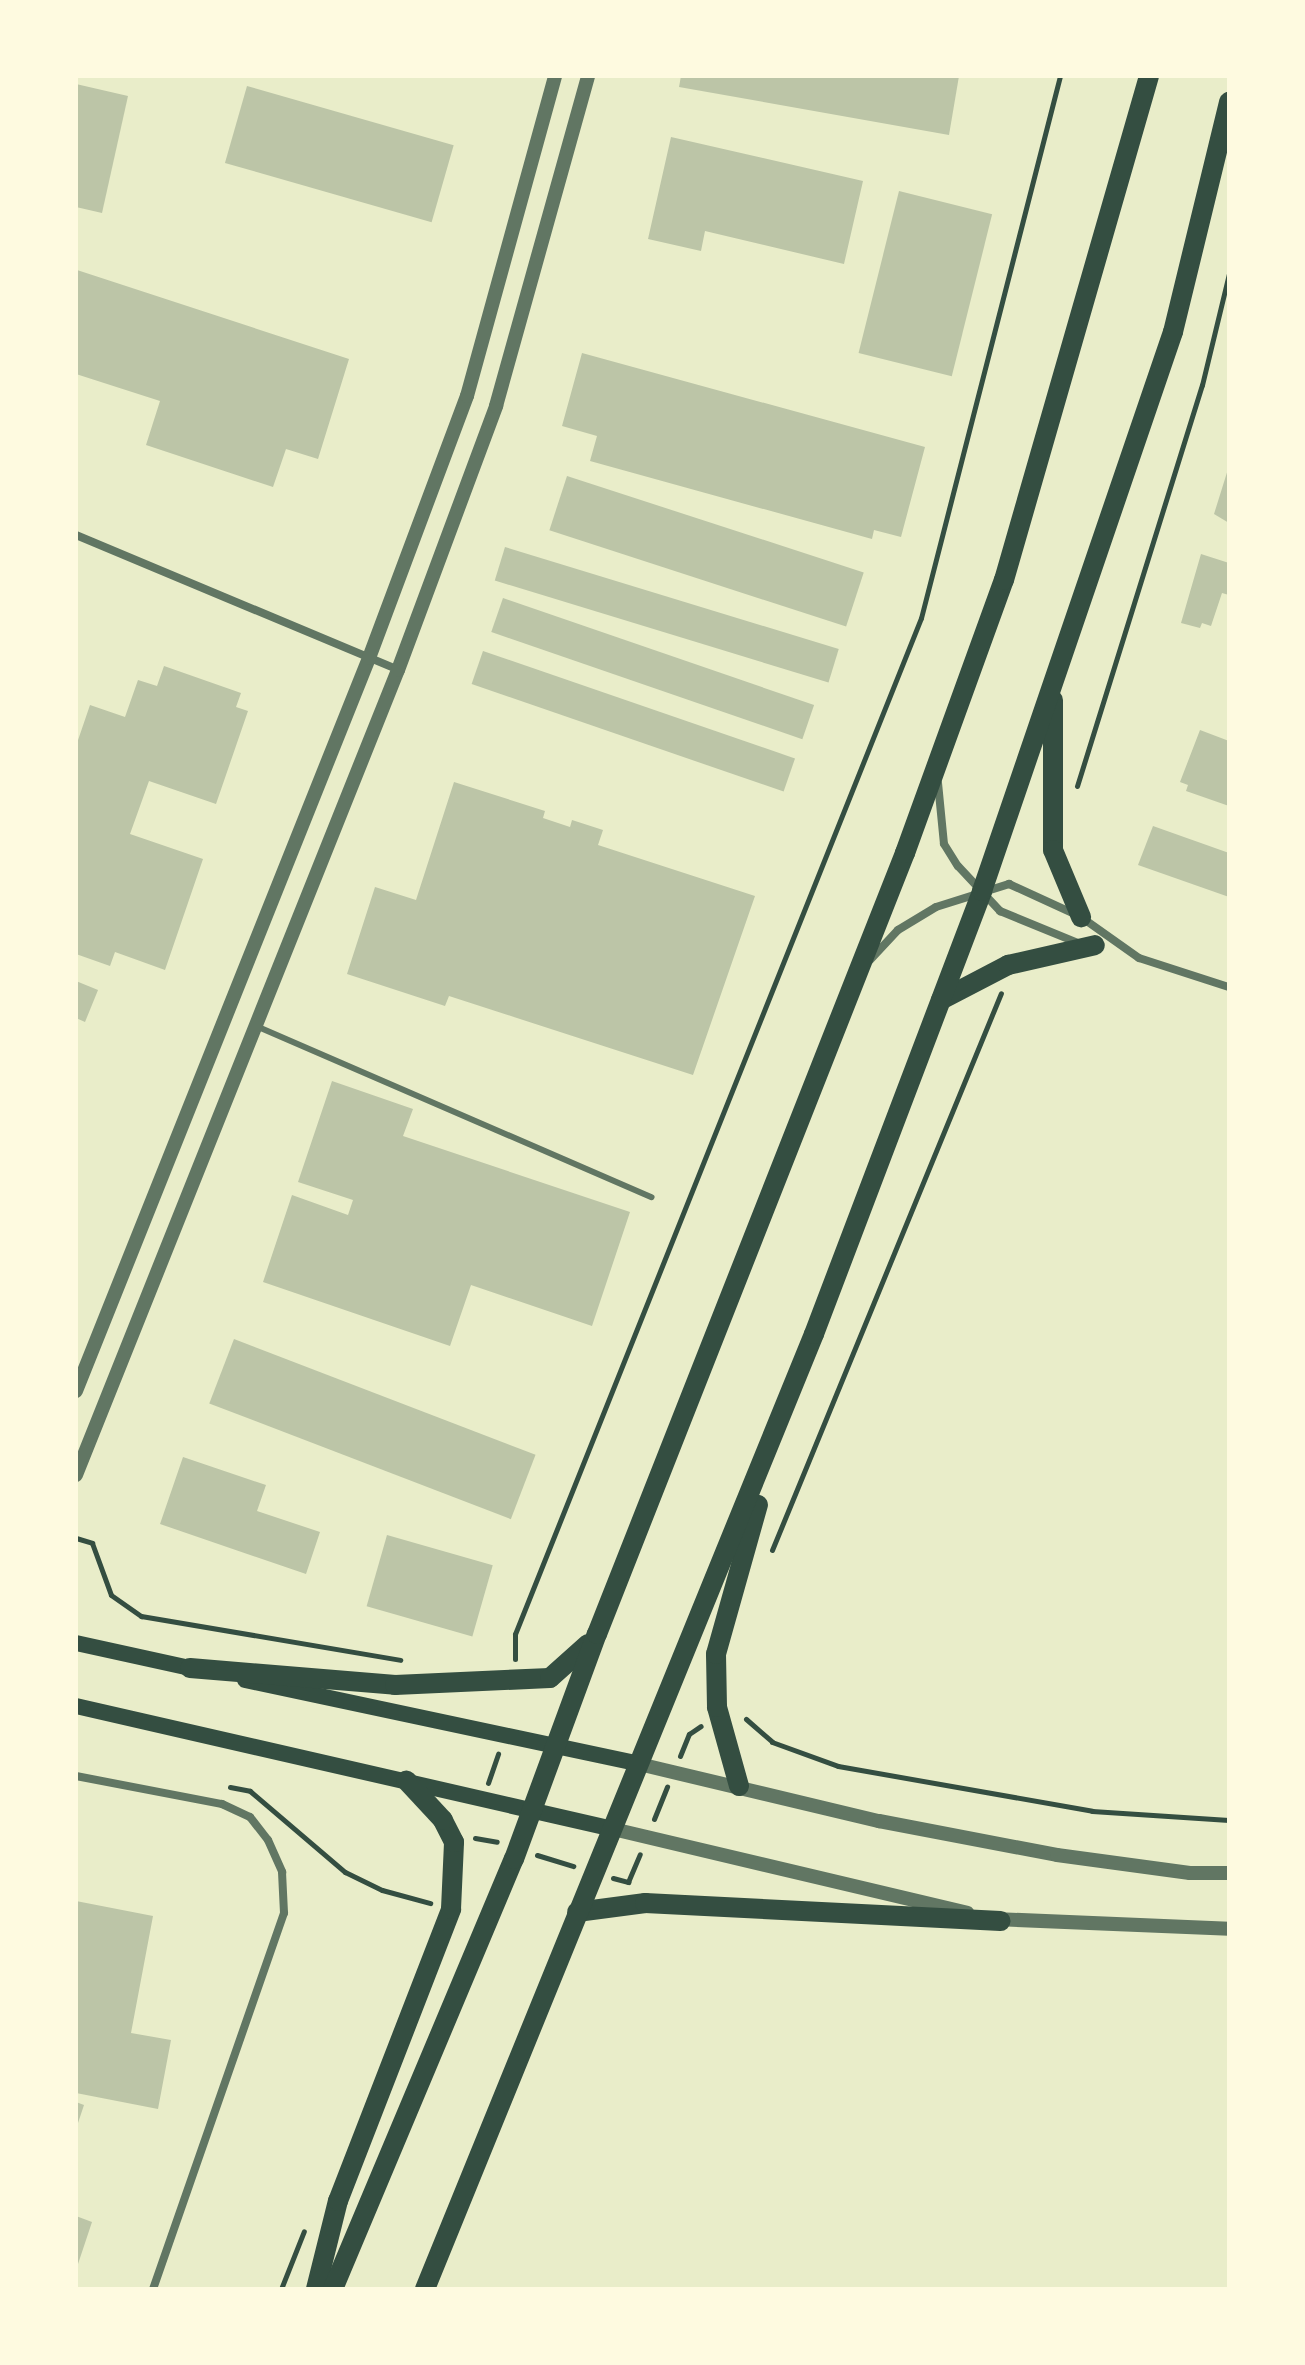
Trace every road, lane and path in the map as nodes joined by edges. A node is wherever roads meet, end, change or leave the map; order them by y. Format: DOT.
graph roads {
  1 [pos="555,76"];
  2 [pos="588,76"];
  3 [pos="1060,76"];
  4 [pos="1149,76"];
  5 [pos="1229,102"];
  6 [pos="76,535"];
  7 [pos="369,658"];
  8 [pos="398,670"];
  9 [pos="1054,680"];
  10 [pos="939,762"];
  11 [pos="982,891"];
  12 [pos="1081,917"];
  13 [pos="1095,945"];
  14 [pos="1123,948"];
  15 [pos="859,972"];
  16 [pos="1229,987"];
  17 [pos="941,1000"];
  18 [pos="256,1026"];
  19 [pos="652,1197"];
  20 [pos="814,1334"];
  21 [pos="76,1391"];
  22 [pos="76,1475"];
  23 [pos="76,1538"];
  24 [pos="515,1634"];
  25 [pos="597,1634"];
  26 [pos="77,1640"];
  27 [pos="515,1659"];
  28 [pos="502,1661"];
  29 [pos="417,1663"];
  30 [pos="190,1668"];
  31 [pos="76,1706"];
  32 [pos="746,1719"];
  33 [pos="554,1748"];
  34 [pos="639,1764"];
  35 [pos="76,1776"];
  36 [pos="406,1780"];
  37 [pos="739,1786"];
  38 [pos="532,1811"];
  39 [pos="1229,1820"];
  40 [pos="613,1829"];
  41 [pos="1229,1873"];
  42 [pos="577,1912"];
  43 [pos="1001,1921"];
  44 [pos="1229,1929"];
  45 [pos="153,2289"];
  46 [pos="316,2289"];
  47 [pos="333,2289"];
  48 [pos="425,2289"];
  1 -- 7 [label="street"];
  2 -- 8 [label="street"];
  3 -- 24 [label="path"];
  4 -- 10 [label="main road"];
  5 -- 9 [label="main road"];
  6 -- 7 [label="street"];
  7 -- 8 [label="street"];
  7 -- 21 [label="street"];
  8 -- 18 [label="street"];
  9 -- 11 [label="main road"];
  9 -- 12 [label="main road"];
  10 -- 11 [label="street"];
  10 -- 15 [label="main road"];
  11 -- 12 [label="street"];
  11 -- 13 [label="street"];
  11 -- 15 [label="street"];
  11 -- 17 [label="main road"];
  12 -- 14 [label="street"];
  13 -- 14 [label="street"];
  13 -- 17 [label="main road"];
  14 -- 16 [label="street"];
  15 -- 25 [label="main road"];
  17 -- 20 [label="main road"];
  18 -- 19 [label="lane"];
  18 -- 22 [label="street"];
  20 -- 34 [label="main road"];
  20 -- 37 [label="main road"];
  23 -- 29 [label="path"];
  25 -- 30 [label="main road"];
  25 -- 33 [label="main road"];
  26 -- 30 [label="main road"];
  27 -- 28 [label="path"];
  30 -- 33 [label="main road"];
  31 -- 36 [label="main road"];
  32 -- 39 [label="path"];
  33 -- 34 [label="main road"];
  33 -- 38 [label="main road"];
  34 -- 37 [label="street"];
  34 -- 40 [label="main road"];
  35 -- 45 [label="street"];
  36 -- 38 [label="main road"];
  36 -- 46 [label="main road"];
  37 -- 41 [label="street"];
  38 -- 40 [label="main road"];
  38 -- 47 [label="main road"];
  40 -- 42 [label="main road"];
  40 -- 43 [label="street"];
  42 -- 43 [label="main road"];
  42 -- 48 [label="main road"];
  43 -- 44 [label="street"];
}
